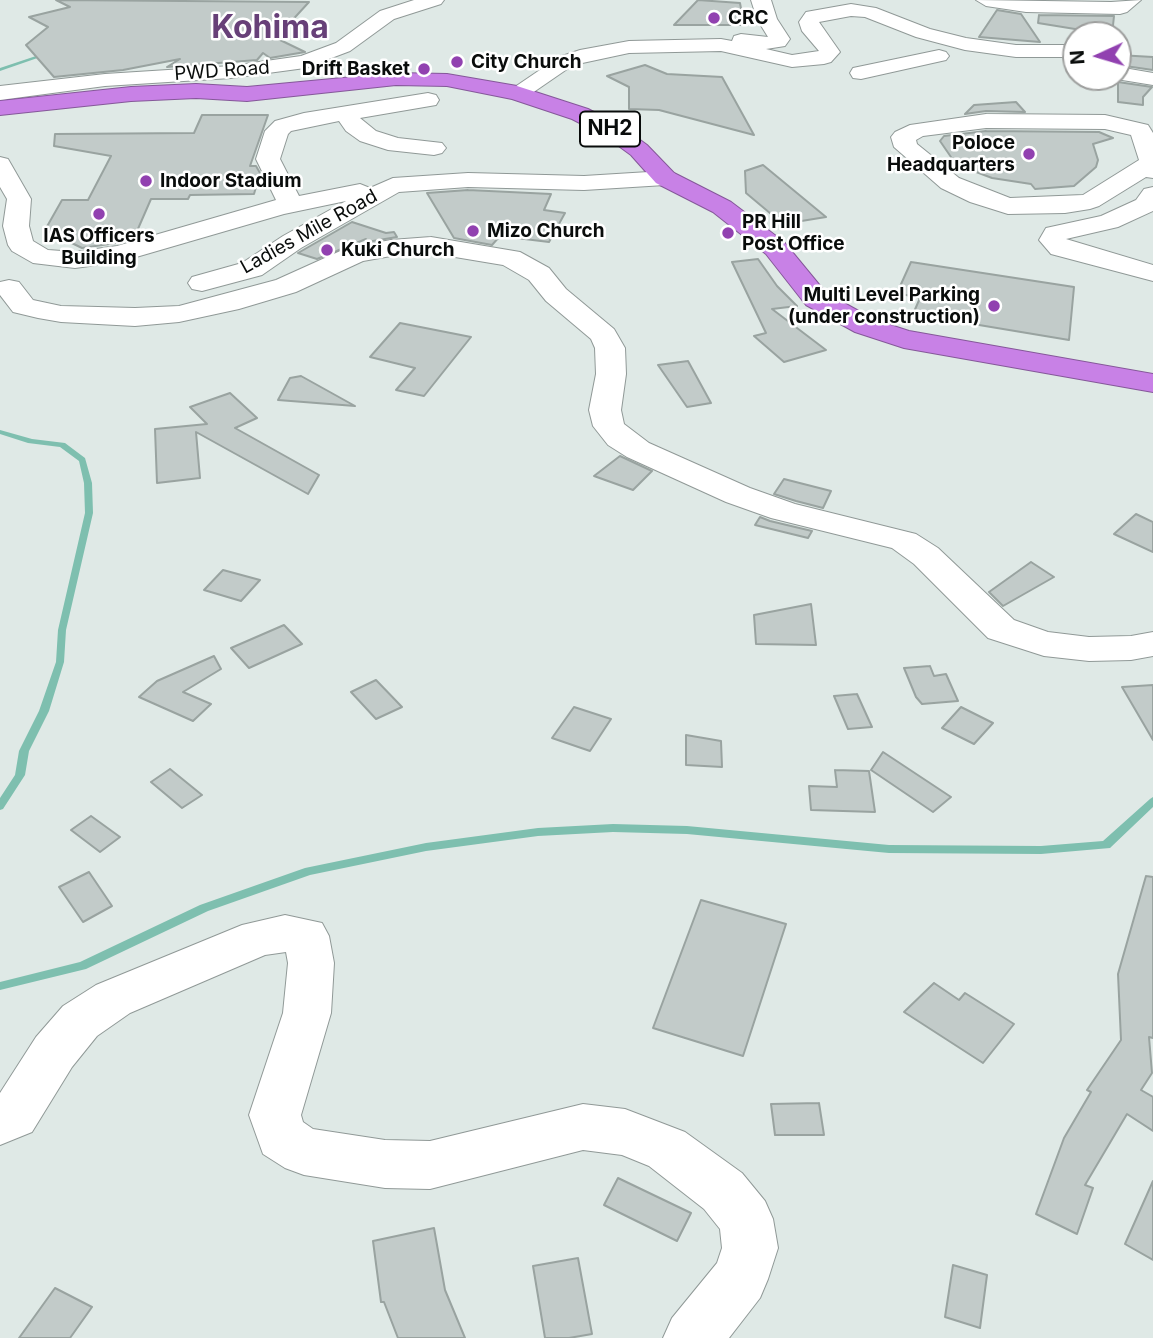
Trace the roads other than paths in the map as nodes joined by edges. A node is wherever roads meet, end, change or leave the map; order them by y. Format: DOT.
graph roads {
  1 [pos="429,0"];
  2 [pos="761,0"];
  3 [pos="986,0"];
  4 [pos="1131,0"];
  5 [pos="629,47"];
  6 [pos="944,48"];
  7 [pos="1062,51"];
  8 [pos="1132,67"];
  9 [pos="1062,68"];
  10 [pos="861,73"];
  11 [pos="1153,79"];
  12 [pos="0,93"];
  13 [pos="517,93"];
  14 [pos="428,100"];
  15 [pos="0,108"];
  16 [pos="345,113"];
  17 [pos="1153,114"];
  18 [pos="986,121"];
  19 [pos="434,148"];
  20 [pos="0,164"];
  21 [pos="1152,167"];
  22 [pos="665,178"];
  23 [pos="393,185"];
  24 [pos="1153,194"];
  25 [pos="291,205"];
  26 [pos="1109,222"];
  27 [pos="1142,246"];
  28 [pos="1153,273"];
  29 [pos="5,285"];
  30 [pos="1153,383"];
  31 [pos="1153,644"];
  32 [pos="0,1122"];
  33 [pos="692,1338"];
  1 -- 12 [label="street, PWD Road"];
  2 -- 5 [label="street"];
  3 -- 4 [label="street"];
  5 -- 6 [label="street"];
  5 -- 13 [label="street"];
  6 -- 7 [label="street"];
  6 -- 9 [label="street"];
  6 -- 10 [label="street"];
  8 -- 11 [label="street"];
  13 -- 15 [label="highway, NH2"];
  13 -- 22 [label="highway, NH2"];
  14 -- 16 [label="street"];
  16 -- 19 [label="street"];
  16 -- 25 [label="street"];
  17 -- 18 [label="street"];
  18 -- 21 [label="street"];
  18 -- 21 [label="street"];
  20 -- 25 [label="street"];
  22 -- 23 [label="street, Ladies Mile Road"];
  22 -- 30 [label="highway, NH2"];
  23 -- 25 [label="street"];
  23 -- 29 [label="street, Ladies Mile Road"];
  24 -- 26 [label="street"];
  26 -- 27 [label="street"];
  26 -- 28 [label="street"];
  29 -- 31 [label="street"];
  32 -- 33 [label="street"];
}
